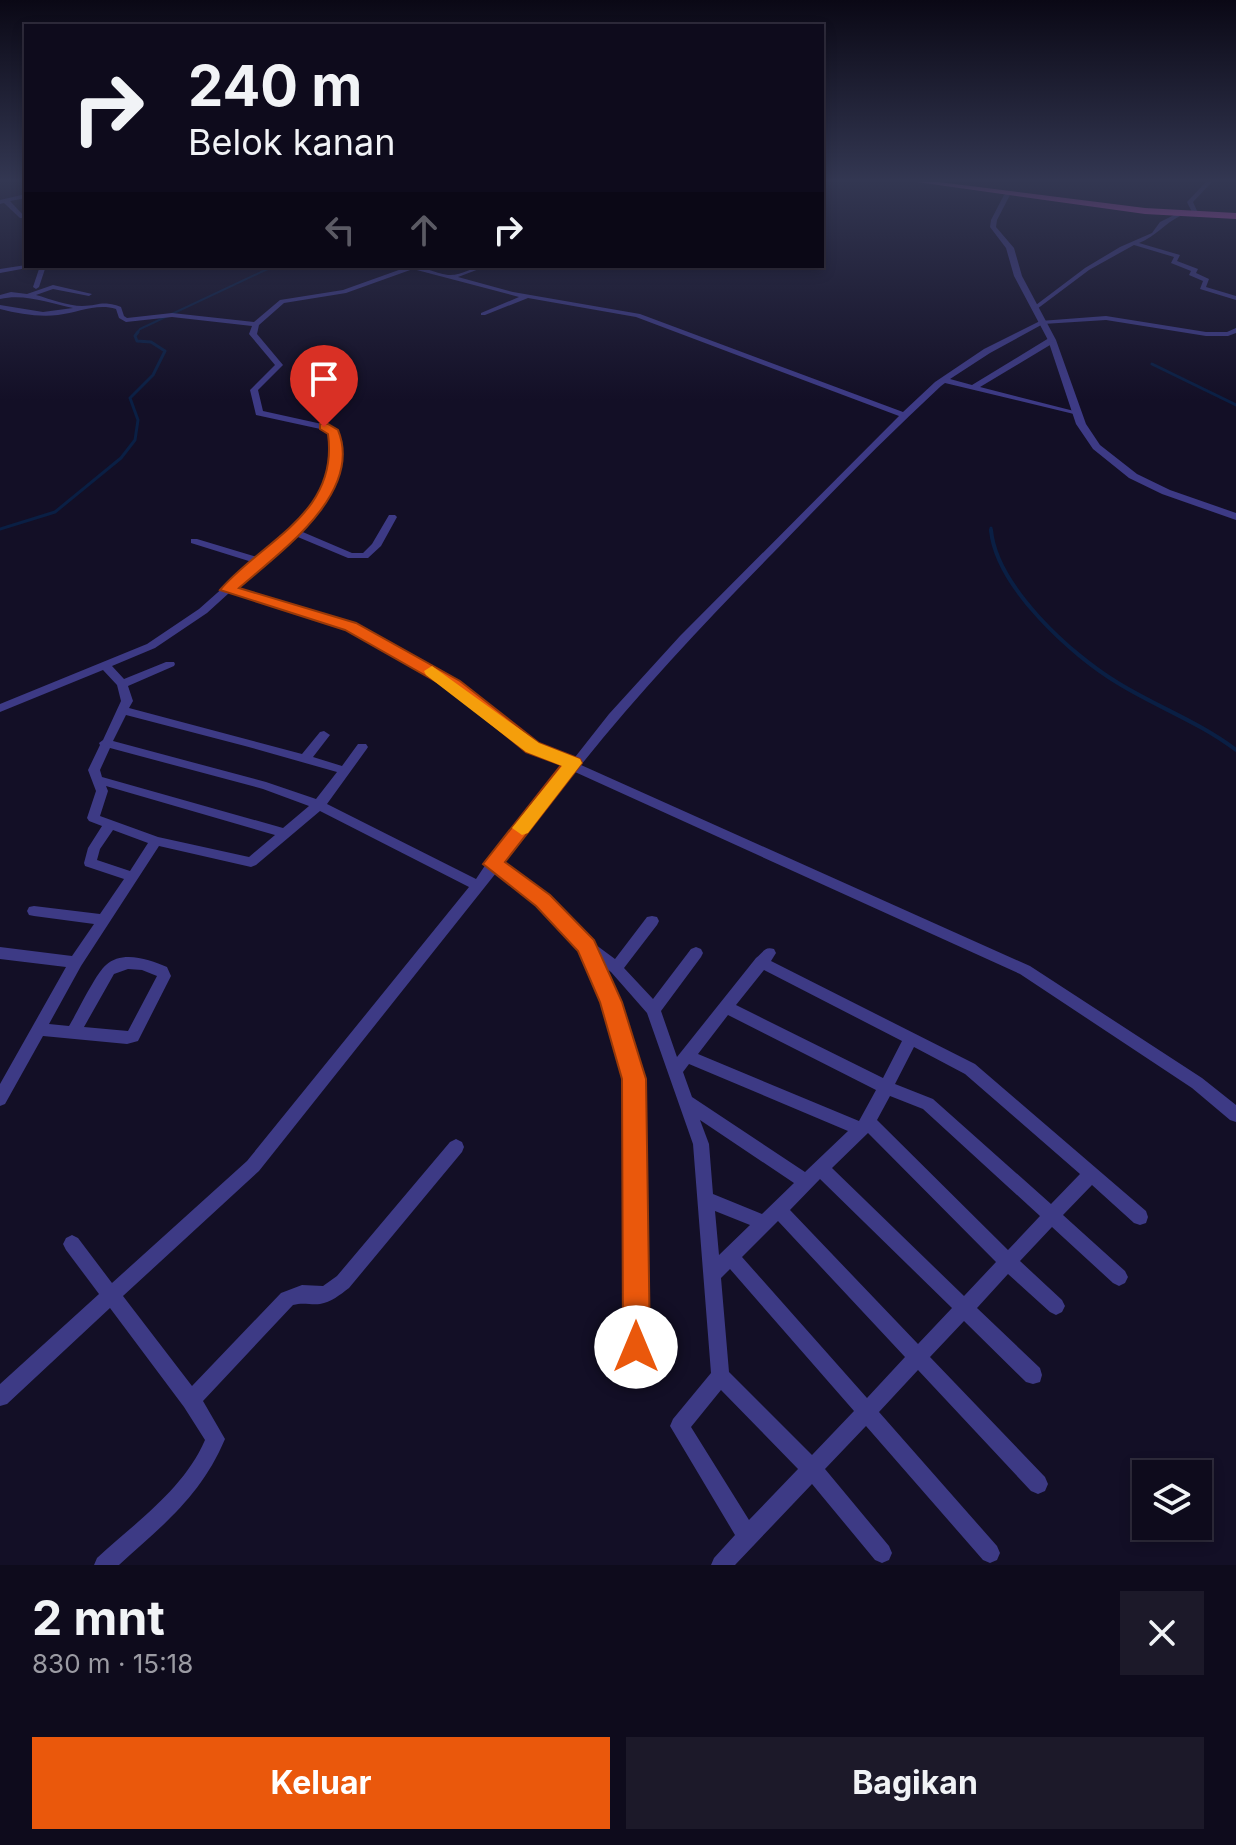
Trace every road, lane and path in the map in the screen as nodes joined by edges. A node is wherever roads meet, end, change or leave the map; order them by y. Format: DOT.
graph roads {
  1 [pos="1012,255"];
  2 [pos="1112,255"];
  3 [pos="1176,255"];
  4 [pos="24,268"];
  5 [pos="42,268"];
  6 [pos="412,268"];
  7 [pos="418,268"];
  8 [pos="478,268"];
  9 [pos="13,269"];
  10 [pos="0,271"];
  11 [pos="11,278"];
  12 [pos="450,278"];
  13 [pos="36,287"];
  14 [pos="89,294"];
  15 [pos="27,296"];
  16 [pos="528,296"];
  17 [pos="0,297"];
  18 [pos="1236,298"];
  19 [pos="519,300"];
  20 [pos="479,304"];
  21 [pos="549,306"];
  22 [pos="0,307"];
  23 [pos="82,307"];
  24 [pos="502,308"];
  25 [pos="1035,308"];
  26 [pos="483,314"];
  27 [pos="1042,322"];
  28 [pos="256,324"];
  29 [pos="1236,330"];
  30 [pos="1052,340"];
  31 [pos="944,380"];
  32 [pos="972,388"];
  33 [pos="1078,413"];
  34 [pos="904,415"];
  35 [pos="392,517"];
  36 [pos="1236,517"];
  37 [pos="295,532"];
  38 [pos="194,541"];
  39 [pos="259,561"];
  40 [pos="228,590"];
  41 [pos="170,664"];
  42 [pos="106,666"];
  43 [pos="122,684"];
  44 [pos="0,708"];
  45 [pos="122,710"];
  46 [pos="324,735"];
  47 [pos="105,743"];
  48 [pos="362,747"];
  49 [pos="305,759"];
  50 [pos="573,763"];
  51 [pos="343,770"];
  52 [pos="96,779"];
  53 [pos="319,805"];
  54 [pos="109,826"];
  55 [pos="285,833"];
  56 [pos="156,841"];
  57 [pos="493,864"];
  58 [pos="131,876"];
  59 [pos="476,885"];
  60 [pos="34,911"];
  61 [pos="104,920"];
  62 [pos="652,921"];
  63 [pos="587,946"];
  64 [pos="0,953"];
  65 [pos="696,953"];
  66 [pos="76,962"];
  67 [pos="616,968"];
  68 [pos="726,1007"];
  69 [pos="653,1010"];
  70 [pos="39,1029"];
  71 [pos="73,1033"];
  72 [pos="911,1038"];
  73 [pos="686,1056"];
  74 [pos="948,1057"];
  75 [pos="675,1071"];
  76 [pos="886,1087"];
  77 [pos="0,1099"];
  78 [pos="685,1101"];
  79 [pos="1236,1115"];
  80 [pos="864,1125"];
  81 [pos="456,1147"];
  82 [pos="820,1168"];
  83 [pos="1091,1174"];
  84 [pos="806,1182"];
  85 [pos="705,1199"];
  86 [pos="778,1209"];
  87 [pos="1052,1215"];
  88 [pos="1140,1217"];
  89 [pos="764,1223"];
  90 [pos="72,1244"];
  91 [pos="730,1256"];
  92 [pos="1008,1262"];
  93 [pos="712,1274"];
  94 [pos="1119,1277"];
  95 [pos="112,1294"];
  96 [pos="1056,1306"];
  97 [pos="965,1308"];
  98 [pos="636,1347"];
  99 [pos="920,1355"];
  100 [pos="1033,1375"];
  101 [pos="720,1376"];
  102 [pos="0,1397"];
  103 [pos="191,1400"];
  104 [pos="867,1411"];
  105 [pos="812,1469"];
  106 [pos="1038,1484"];
  107 [pos="748,1537"];
  108 [pos="882,1553"];
  109 [pos="990,1553"];
  110 [pos="104,1565"];
  111 [pos="721,1565"];
  1 -- 25 [label="street"];
  2 -- 25 [label="street"];
  3 -- 18 [label="street"];
  4 -- 9 [label="street"];
  5 -- 13 [label="street"];
  6 -- 28 [label="street"];
  7 -- 12 [label="street"];
  8 -- 12 [label="street"];
  9 -- 10 [label="street"];
  9 -- 11 [label="street"];
  12 -- 16 [label="street"];
  14 -- 15 [label="street"];
  15 -- 17 [label="street"];
  15 -- 23 [label="street"];
  16 -- 19 [label="street"];
  16 -- 34 [label="street"];
  19 -- 21 [label="street"];
  19 -- 24 [label="street"];
  20 -- 24 [label="street"];
  22 -- 23 [label="street"];
  23 -- 28 [label="street"];
  24 -- 26 [label="street"];
  25 -- 27 [label="street"];
  27 -- 29 [label="street"];
  27 -- 30 [label="street"];
  27 -- 31 [label="street"];
  28 -- 37 [label="street"];
  30 -- 32 [label="street"];
  30 -- 33 [label="street"];
  31 -- 32 [label="street"];
  31 -- 34 [label="street"];
  32 -- 33 [label="street"];
  33 -- 36 [label="street"];
  34 -- 50 [label="street"];
  35 -- 37 [label="street"];
  37 -- 39 [label="street"];
  38 -- 39 [label="street"];
  39 -- 40 [label="street"];
  40 -- 42 [label="street"];
  40 -- 50 [label="street"];
  41 -- 43 [label="street"];
  42 -- 43 [label="street"];
  42 -- 44 [label="street"];
  43 -- 45 [label="street"];
  45 -- 47 [label="street"];
  45 -- 49 [label="street"];
  46 -- 49 [label="street"];
  47 -- 52 [label="street"];
  47 -- 53 [label="street"];
  48 -- 51 [label="street"];
  49 -- 51 [label="street"];
  50 -- 57 [label="street"];
  50 -- 79 [label="street"];
  51 -- 53 [label="street"];
  52 -- 54 [label="street"];
  52 -- 55 [label="street"];
  53 -- 55 [label="street"];
  53 -- 59 [label="street"];
  54 -- 56 [label="street"];
  54 -- 58 [label="street"];
  55 -- 56 [label="street"];
  56 -- 58 [label="street"];
  57 -- 59 [label="street"];
  57 -- 63 [label="street"];
  58 -- 61 [label="street"];
  59 -- 95 [label="street"];
  60 -- 61 [label="street"];
  61 -- 66 [label="street"];
  62 -- 67 [label="street"];
  63 -- 67 [label="street"];
  63 -- 98 [label="street"];
  64 -- 66 [label="street"];
  65 -- 69 [label="street"];
  66 -- 70 [label="street"];
  67 -- 69 [label="street"];
  68 -- 72 [label="street"];
  68 -- 73 [label="street"];
  68 -- 76 [label="street"];
  69 -- 75 [label="street"];
  70 -- 71 [label="street"];
  70 -- 77 [label="street"];
  71 -- 71 [label="street"];
  72 -- 74 [label="street"];
  72 -- 76 [label="street"];
  72 -- 83 [label="street"];
  73 -- 75 [label="street"];
  73 -- 80 [label="street"];
  75 -- 78 [label="street"];
  76 -- 80 [label="street"];
  76 -- 87 [label="street"];
  78 -- 84 [label="street"];
  78 -- 85 [label="street"];
  80 -- 82 [label="street"];
  80 -- 92 [label="street"];
  81 -- 103 [label="street"];
  82 -- 84 [label="street"];
  82 -- 97 [label="street"];
  83 -- 87 [label="street"];
  83 -- 88 [label="street"];
  84 -- 86 [label="street"];
  85 -- 89 [label="street"];
  85 -- 93 [label="street"];
  86 -- 89 [label="street"];
  86 -- 99 [label="street"];
  87 -- 92 [label="street"];
  87 -- 94 [label="street"];
  89 -- 91 [label="street"];
  90 -- 95 [label="street"];
  91 -- 93 [label="street"];
  91 -- 104 [label="street"];
  92 -- 96 [label="street"];
  92 -- 97 [label="street"];
  93 -- 101 [label="street"];
  95 -- 102 [label="street"];
  95 -- 103 [label="street"];
  97 -- 99 [label="street"];
  97 -- 100 [label="street"];
  99 -- 104 [label="street"];
  99 -- 106 [label="street"];
  101 -- 105 [label="street"];
  101 -- 107 [label="street"];
  103 -- 110 [label="street"];
  104 -- 105 [label="street"];
  104 -- 109 [label="street"];
  105 -- 107 [label="street"];
  105 -- 108 [label="street"];
  107 -- 111 [label="street"];
}
